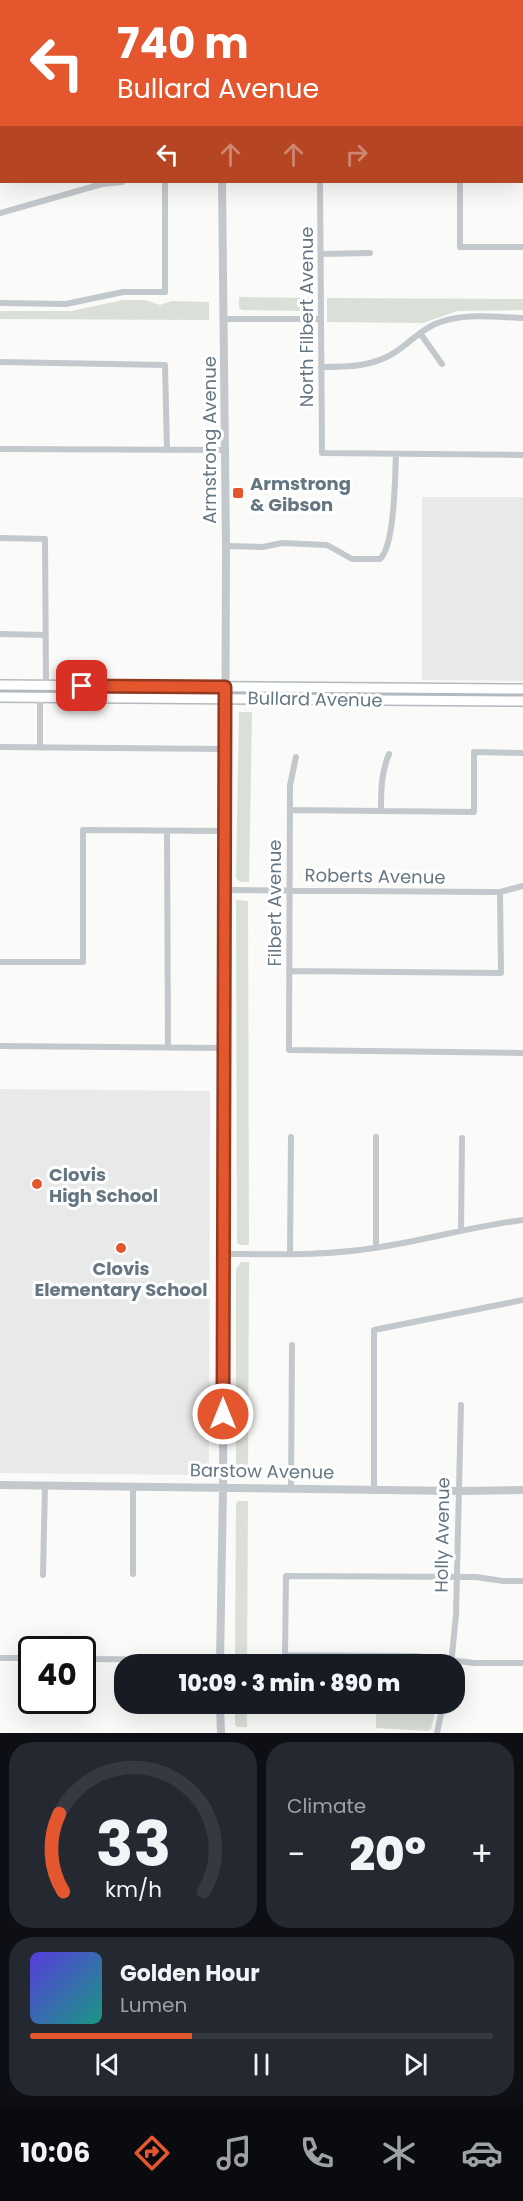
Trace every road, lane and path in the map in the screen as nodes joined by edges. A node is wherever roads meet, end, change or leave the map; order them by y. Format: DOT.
graph roads {
  1 [pos="101,183"];
  2 [pos="165,183"];
  3 [pos="222,183"];
  4 [pos="320,183"];
  5 [pos="460,183"];
  6 [pos="0,213"];
  7 [pos="523,247"];
  8 [pos="370,253"];
  9 [pos="321,254"];
  10 [pos="0,303"];
  11 [pos="523,318"];
  12 [pos="224,319"];
  13 [pos="320,319"];
  14 [pos="420,333"];
  15 [pos="0,362"];
  16 [pos="442,364"];
  17 [pos="321,367"];
  18 [pos="0,449"];
  19 [pos="166,450"];
  20 [pos="225,450"];
  21 [pos="396,454"];
  22 [pos="523,455"];
  23 [pos="0,538"];
  24 [pos="226,546"];
  25 [pos="0,634"];
  26 [pos="45,634"];
  27 [pos="0,685"];
  28 [pos="46,685"];
  29 [pos="225,687"];
  30 [pos="523,689"];
  31 [pos="0,695"];
  32 [pos="40,697"];
  33 [pos="225,699"];
  34 [pos="523,701"];
  35 [pos="0,747"];
  36 [pos="40,747"];
  37 [pos="225,749"];
  38 [pos="523,753"];
  39 [pos="389,754"];
  40 [pos="296,757"];
  41 [pos="290,810"];
  42 [pos="381,811"];
  43 [pos="167,831"];
  44 [pos="225,831"];
  45 [pos="523,886"];
  46 [pos="225,890"];
  47 [pos="290,890"];
  48 [pos="500,892"];
  49 [pos="0,962"];
  50 [pos="289,971"];
  51 [pos="0,1046"];
  52 [pos="168,1048"];
  53 [pos="223,1048"];
  54 [pos="523,1053"];
  55 [pos="291,1137"];
  56 [pos="376,1137"];
  57 [pos="462,1138"];
  58 [pos="523,1220"];
  59 [pos="461,1231"];
  60 [pos="376,1248"];
  61 [pos="223,1254"];
  62 [pos="290,1254"];
  63 [pos="523,1300"];
  64 [pos="292,1345"];
  65 [pos="461,1405"];
  66 [pos="0,1485"];
  67 [pos="45,1485"];
  68 [pos="133,1486"];
  69 [pos="223,1487"];
  70 [pos="291,1489"];
  71 [pos="374,1490"];
  72 [pos="523,1490"];
  73 [pos="458,1491"];
  74 [pos="133,1574"];
  75 [pos="43,1575"];
  76 [pos="457,1577"];
  77 [pos="523,1581"];
  78 [pos="220,1654"];
  79 [pos="285,1654"];
  80 [pos="453,1654"];
  81 [pos="0,1658"];
  82 [pos="18,1658"];
  83 [pos="96,1659"];
  84 [pos="114,1660"];
  85 [pos="465,1663"];
  86 [pos="523,1664"];
  87 [pos="220,1714"];
  88 [pos="441,1714"];
  89 [pos="221,1733"];
  90 [pos="437,1733"];
  1 -- 6 [label="street"];
  2 -- 10 [label="street"];
  3 -- 12 [label="street, Armstrong Avenue"];
  4 -- 9 [label="street, North Filbert Avenue"];
  5 -- 7 [label="street"];
  8 -- 9 [label="street"];
  9 -- 13 [label="street, North Filbert Avenue"];
  11 -- 14 [label="street"];
  12 -- 13 [label="street"];
  12 -- 20 [label="street, Armstrong Avenue"];
  13 -- 17 [label="street, North Filbert Avenue"];
  14 -- 16 [label="street"];
  14 -- 17 [label="street"];
  15 -- 19 [label="street"];
  17 -- 21 [label="street, North Filbert Avenue"];
  18 -- 19 [label="street"];
  19 -- 20 [label="street"];
  20 -- 24 [label="street, Armstrong Avenue"];
  21 -- 22 [label="street"];
  21 -- 24 [label="street"];
  23 -- 26 [label="street"];
  24 -- 29 [label="street, Armstrong Avenue"];
  25 -- 26 [label="street"];
  26 -- 28 [label="street"];
  27 -- 28 [label="main road, Bullard Avenue"];
  28 -- 29 [label="main road, Bullard Avenue"];
  28 -- 31 [label="main road, Bullard Avenue"];
  29 -- 30 [label="main road, Bullard Avenue"];
  29 -- 33 [label="street, Armstrong Avenue"];
  31 -- 32 [label="main road, Bullard Avenue"];
  32 -- 33 [label="main road, Bullard Avenue"];
  32 -- 36 [label="street"];
  33 -- 34 [label="main road, Bullard Avenue"];
  33 -- 37 [label="street, Armstrong Avenue"];
  35 -- 36 [label="street"];
  36 -- 37 [label="street"];
  37 -- 44 [label="street, Armstrong Avenue"];
  38 -- 42 [label="street"];
  39 -- 42 [label="street"];
  40 -- 41 [label="street, Filbert Avenue"];
  41 -- 42 [label="street"];
  41 -- 47 [label="street, Filbert Avenue"];
  43 -- 44 [label="street"];
  43 -- 49 [label="street"];
  43 -- 52 [label="street"];
  44 -- 46 [label="street, Armstrong Avenue"];
  45 -- 48 [label="street, Roberts Avenue"];
  46 -- 47 [label="street, Roberts Avenue"];
  46 -- 53 [label="street, Armstrong Avenue"];
  47 -- 48 [label="street, Roberts Avenue"];
  47 -- 50 [label="street, Filbert Avenue"];
  48 -- 50 [label="street"];
  50 -- 54 [label="street, Filbert Avenue"];
  51 -- 52 [label="street"];
  52 -- 53 [label="street"];
  53 -- 61 [label="street, Armstrong Avenue"];
  55 -- 62 [label="street"];
  56 -- 60 [label="street"];
  57 -- 59 [label="street"];
  58 -- 59 [label="street"];
  59 -- 60 [label="street"];
  60 -- 62 [label="street"];
  61 -- 62 [label="street"];
  61 -- 69 [label="street, Armstrong Avenue"];
  63 -- 71 [label="street"];
  64 -- 70 [label="street"];
  65 -- 73 [label="street, Holly Avenue"];
  66 -- 67 [label="street, Barstow Avenue"];
  67 -- 68 [label="street, Barstow Avenue"];
  67 -- 75 [label="street"];
  68 -- 69 [label="street, Barstow Avenue"];
  68 -- 74 [label="street"];
  69 -- 70 [label="street, Barstow Avenue"];
  69 -- 78 [label="street"];
  70 -- 71 [label="street, Barstow Avenue"];
  71 -- 73 [label="street, Barstow Avenue"];
  72 -- 73 [label="street, Barstow Avenue"];
  73 -- 76 [label="street, Holly Avenue"];
  76 -- 77 [label="street"];
  76 -- 79 [label="street"];
  76 -- 80 [label="street, Holly Avenue"];
  81 -- 82 [label="street"];
  83 -- 84 [label="street"];
  85 -- 86 [label="street"];
  87 -- 89 [label="street"];
  88 -- 90 [label="street"];
}
